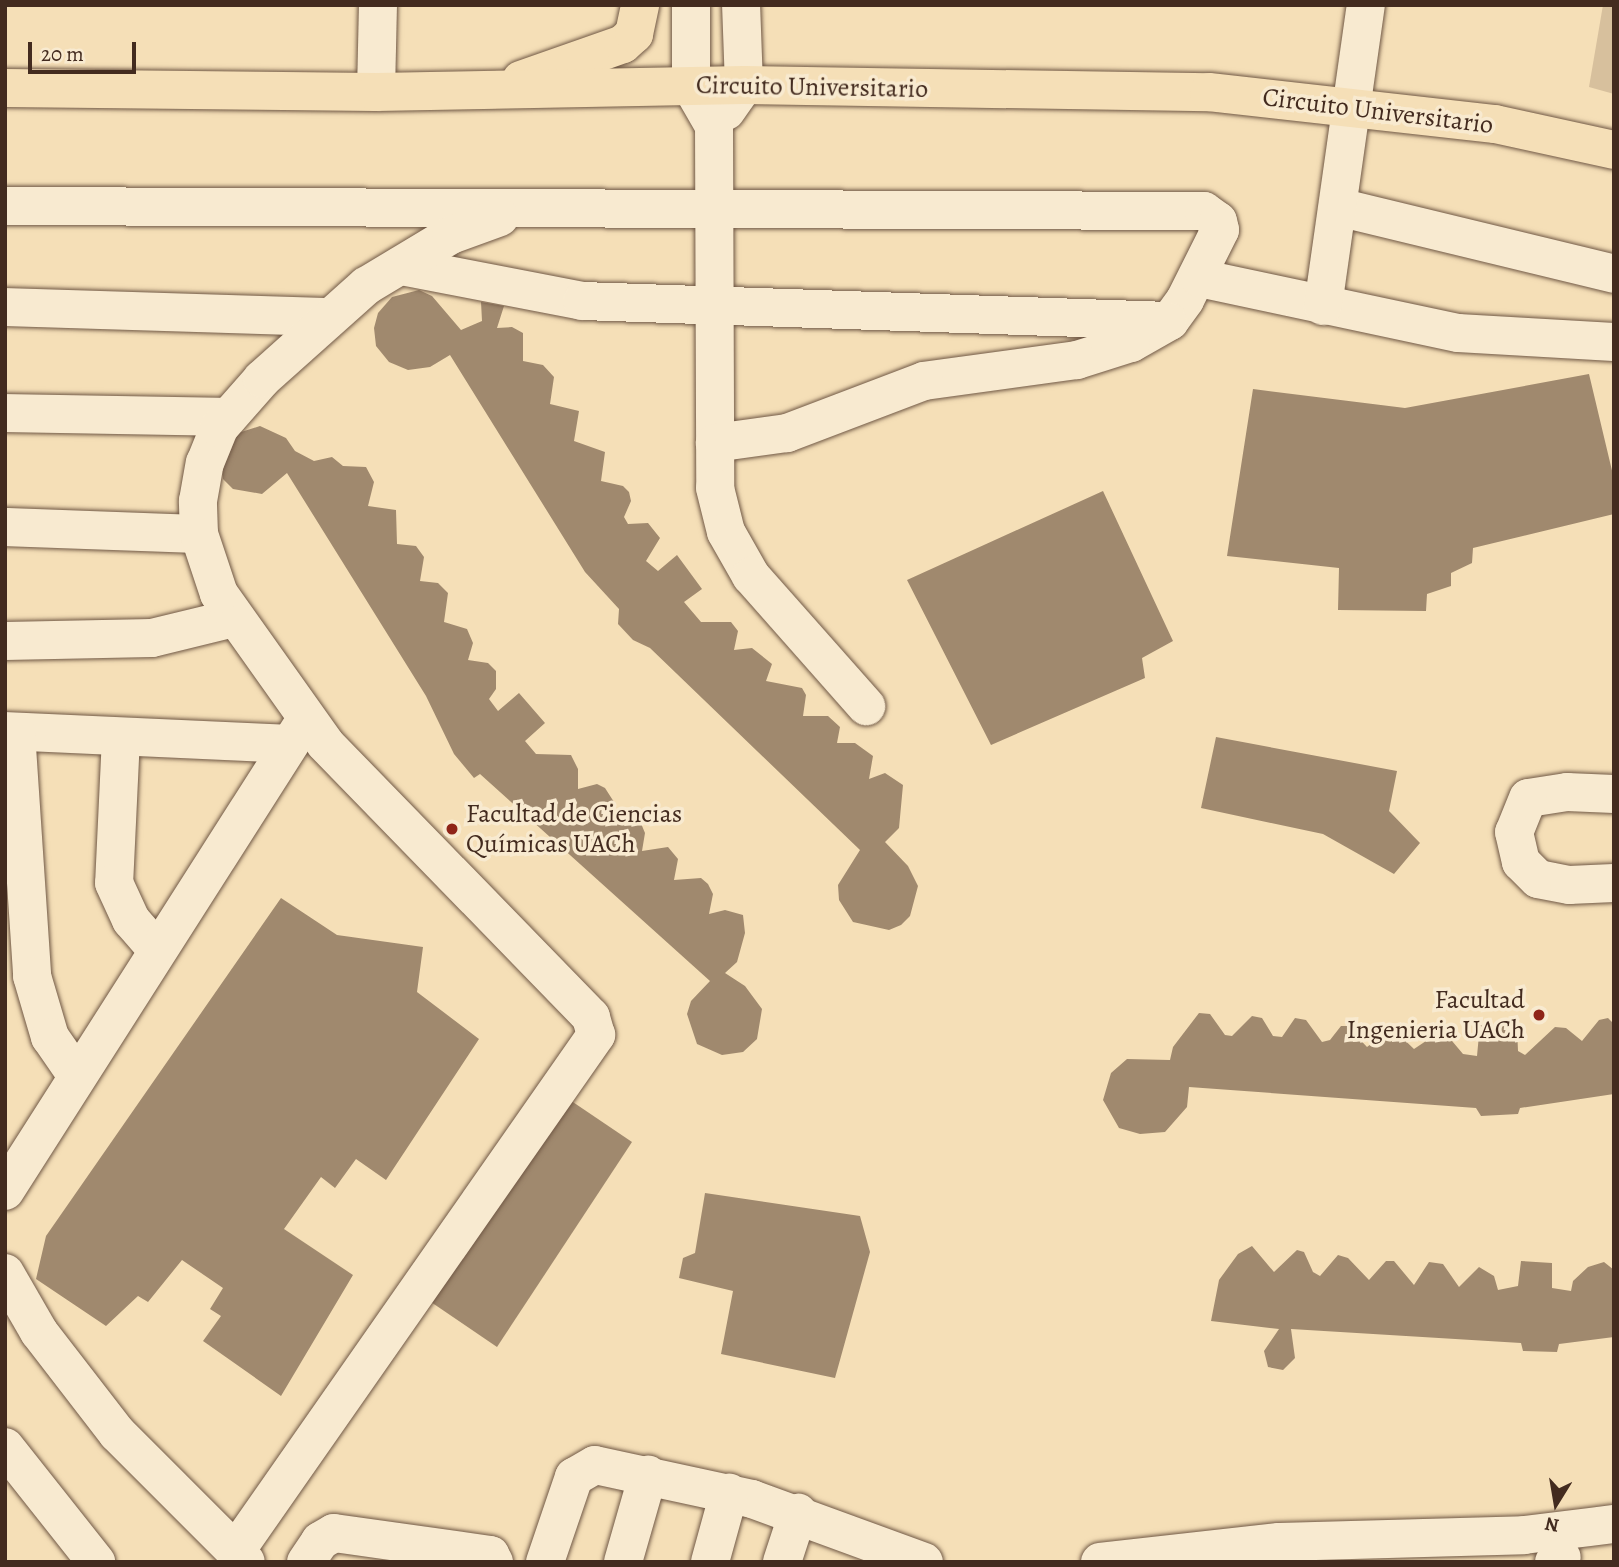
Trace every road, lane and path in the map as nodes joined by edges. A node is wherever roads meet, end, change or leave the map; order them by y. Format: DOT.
graph roads {
  1 [pos="378,5"];
  2 [pos="640,5"];
  3 [pos="691,5"];
  4 [pos="741,5"];
  5 [pos="1366,5"];
  6 [pos="744,85"];
  7 [pos="691,86"];
  8 [pos="5,88"];
  9 [pos="503,88"];
  10 [pos="376,92"];
  11 [pos="1356,105"];
  12 [pos="714,126"];
  13 [pos="1614,150"];
  14 [pos="5,206"];
  15 [pos="713,207"];
  16 [pos="1338,207"];
  17 [pos="521,210"];
  18 [pos="401,266"];
  19 [pos="1614,274"];
  20 [pos="1199,278"];
  21 [pos="713,305"];
  22 [pos="1324,306"];
  23 [pos="5,307"];
  24 [pos="330,317"];
  25 [pos="1170,321"];
  26 [pos="1614,342"];
  27 [pos="5,413"];
  28 [pos="228,417"];
  29 [pos="715,443"];
  30 [pos="5,527"];
  31 [pos="199,534"];
  32 [pos="234,618"];
  33 [pos="5,641"];
  34 [pos="866,706"];
  35 [pos="11,732"];
  36 [pos="298,732"];
  37 [pos="121,737"];
  38 [pos="1614,794"];
  39 [pos="1614,883"];
  40 [pos="157,950"];
  41 [pos="77,1076"];
  42 [pos="5,1191"];
  43 [pos="5,1273"];
  44 [pos="5,1447"];
  45 [pos="648,1475"];
  46 [pos="17,1481"];
  47 [pos="729,1493"];
  48 [pos="798,1513"];
  49 [pos="1614,1524"];
  50 [pos="1456,1549"];
  51 [pos="1364,1550"];
  52 [pos="1277,1552"];
  53 [pos="872,1553"];
  54 [pos="1558,1553"];
  55 [pos="1203,1555"];
  56 [pos="240,1557"];
  57 [pos="1104,1561"];
  58 [pos="96,1562"];
  59 [pos="306,1562"];
  60 [pos="494,1562"];
  61 [pos="545,1562"];
  62 [pos="623,1562"];
  63 [pos="710,1562"];
  64 [pos="782,1562"];
  65 [pos="924,1562"];
  1 -- 10 [label="street"];
  2 -- 9 [label="main road"];
  3 -- 7 [label="street"];
  4 -- 6 [label="street"];
  5 -- 11 [label="street"];
  6 -- 7 [label="main road, Circuito Universitario"];
  6 -- 11 [label="main road, Circuito Universitario"];
  6 -- 12 [label="street"];
  7 -- 9 [label="main road, Circuito Universitario"];
  7 -- 12 [label="street"];
  8 -- 10 [label="main road, Circuito Universitario"];
  9 -- 10 [label="main road, Circuito Universitario"];
  11 -- 13 [label="main road, Circuito Universitario"];
  11 -- 16 [label="street"];
  12 -- 15 [label="street"];
  14 -- 17 [label="street"];
  15 -- 17 [label="street"];
  15 -- 20 [label="street"];
  15 -- 21 [label="street"];
  16 -- 19 [label="street"];
  16 -- 22 [label="street"];
  17 -- 18 [label="street"];
  18 -- 21 [label="street"];
  18 -- 24 [label="street"];
  20 -- 22 [label="street"];
  20 -- 25 [label="street"];
  21 -- 25 [label="street"];
  21 -- 29 [label="street"];
  22 -- 26 [label="street"];
  23 -- 24 [label="street"];
  24 -- 28 [label="street"];
  25 -- 29 [label="street"];
  27 -- 28 [label="street"];
  28 -- 31 [label="street"];
  29 -- 34 [label="street"];
  30 -- 31 [label="street"];
  31 -- 32 [label="street"];
  32 -- 33 [label="street"];
  32 -- 36 [label="street"];
  35 -- 37 [label="street"];
  35 -- 41 [label="street"];
  36 -- 37 [label="street"];
  36 -- 40 [label="street"];
  36 -- 56 [label="street"];
  37 -- 40 [label="street"];
  38 -- 39 [label="street"];
  40 -- 41 [label="street"];
  41 -- 42 [label="street"];
  43 -- 56 [label="street"];
  44 -- 46 [label="street"];
  45 -- 47 [label="street"];
  45 -- 61 [label="street"];
  45 -- 62 [label="street"];
  46 -- 58 [label="street"];
  47 -- 48 [label="street"];
  47 -- 63 [label="street"];
  48 -- 53 [label="street"];
  48 -- 64 [label="street"];
  49 -- 54 [label="street"];
  50 -- 51 [label="street"];
  50 -- 54 [label="street"];
  51 -- 52 [label="street"];
  52 -- 55 [label="street"];
  53 -- 65 [label="street"];
  55 -- 57 [label="street"];
  59 -- 60 [label="street"];
}
